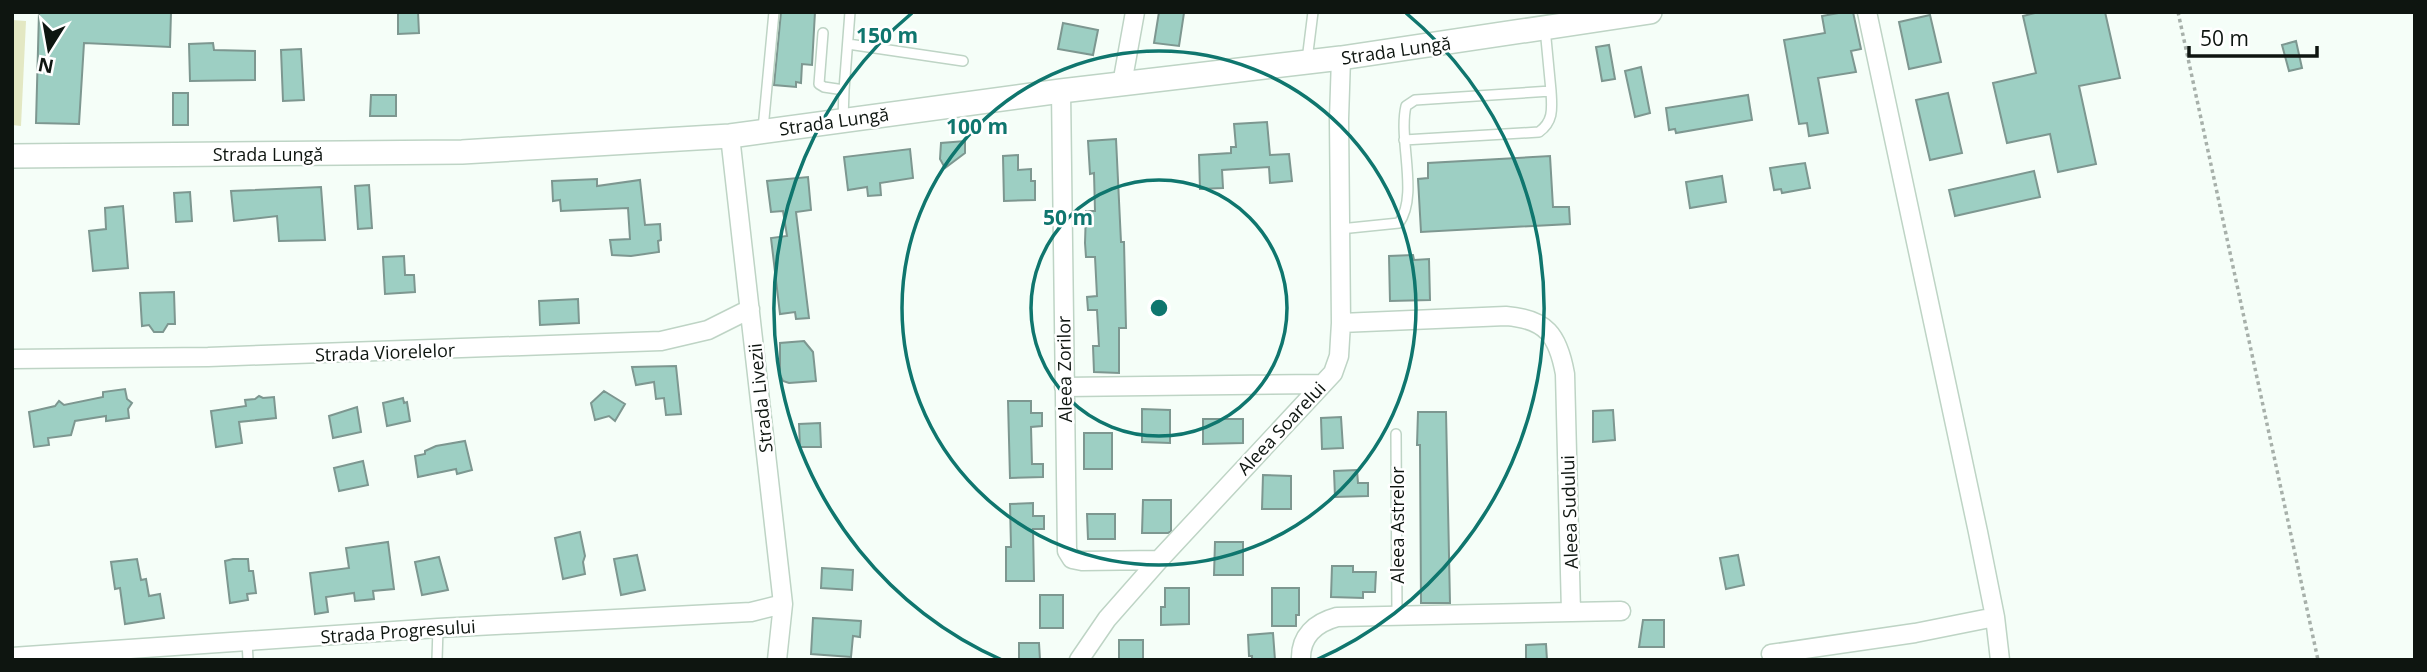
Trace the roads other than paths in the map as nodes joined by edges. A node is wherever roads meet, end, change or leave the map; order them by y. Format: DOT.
graph roads {
  1 [pos="774,12"];
  2 [pos="850,12"];
  3 [pos="1135,12"];
  4 [pos="1313,12"];
  5 [pos="1650,12"];
  6 [pos="1867,12"];
  7 [pos="1545,28"];
  8 [pos="823,33"];
  9 [pos="848,44"];
  10 [pos="1341,58"];
  11 [pos="963,61"];
  12 [pos="1307,62"];
  13 [pos="1122,84"];
  14 [pos="845,90"];
  15 [pos="1061,91"];
  16 [pos="1551,91"];
  17 [pos="843,120"];
  18 [pos="763,131"];
  19 [pos="730,136"];
  20 [pos="1404,140"];
  21 [pos="12,156"];
  22 [pos="1340,229"];
  23 [pos="751,309"];
  24 [pos="1341,323"];
  25 [pos="12,359"];
  26 [pos="1321,384"];
  27 [pos="1064,387"];
  28 [pos="1396,434"];
  29 [pos="1159,560"];
  30 [pos="783,604"];
  31 [pos="1621,611"];
  32 [pos="1571,612"];
  33 [pos="1397,615"];
  34 [pos="1995,617"];
  35 [pos="438,628"];
  36 [pos="247,641"];
  37 [pos="1771,654"];
  38 [pos="12,657"];
  39 [pos="248,660"];
  40 [pos="437,660"];
  41 [pos="777,660"];
  42 [pos="1079,660"];
  43 [pos="1301,660"];
  44 [pos="2000,660"];
  1 -- 18 [label="lane"];
  2 -- 9 [label="lane"];
  3 -- 13 [label="street"];
  4 -- 12 [label="lane"];
  5 -- 7 [label="main road, Strada Lungă"];
  6 -- 34 [label="street"];
  7 -- 10 [label="main road, Strada Lungă"];
  7 -- 16 [label="lane"];
  8 -- 14 [label="lane"];
  9 -- 11 [label="lane"];
  9 -- 14 [label="lane"];
  10 -- 12 [label="main road, Strada Lungă"];
  10 -- 22 [label="street, Aleea Soarelui"];
  12 -- 13 [label="main road, Strada Lungă"];
  13 -- 15 [label="main road, Strada Lungă"];
  14 -- 17 [label="lane"];
  15 -- 17 [label="main road, Strada Lungă"];
  15 -- 27 [label="street, Aleea Zorilor"];
  16 -- 20 [label="lane"];
  16 -- 20 [label="lane"];
  17 -- 18 [label="main road, Strada Lungă"];
  18 -- 19 [label="main road, Strada Lungă"];
  19 -- 21 [label="main road, Strada Lungă"];
  19 -- 23 [label="street, Strada Livezii"];
  20 -- 22 [label="lane"];
  22 -- 24 [label="street, Aleea Soarelui"];
  23 -- 25 [label="street, Strada Viorelelor"];
  23 -- 30 [label="street, Strada Livezii"];
  24 -- 26 [label="street, Aleea Soarelui"];
  24 -- 32 [label="street, Aleea Sudului"];
  26 -- 27 [label="street"];
  26 -- 29 [label="street, Aleea Soarelui"];
  27 -- 29 [label="street, Aleea Zorilor"];
  28 -- 33 [label="lane, Aleea Astrelor"];
  29 -- 42 [label="street, Aleea Soarelui"];
  30 -- 35 [label="street, Strada Progresului"];
  30 -- 41 [label="street, Strada Livezii"];
  31 -- 32 [label="street"];
  32 -- 33 [label="street"];
  33 -- 43 [label="street"];
  34 -- 37 [label="street"];
  34 -- 44 [label="street"];
  35 -- 36 [label="street, Strada Progresului"];
  35 -- 40 [label="lane"];
  36 -- 38 [label="street, Strada Progresului"];
  36 -- 39 [label="lane"];
}
